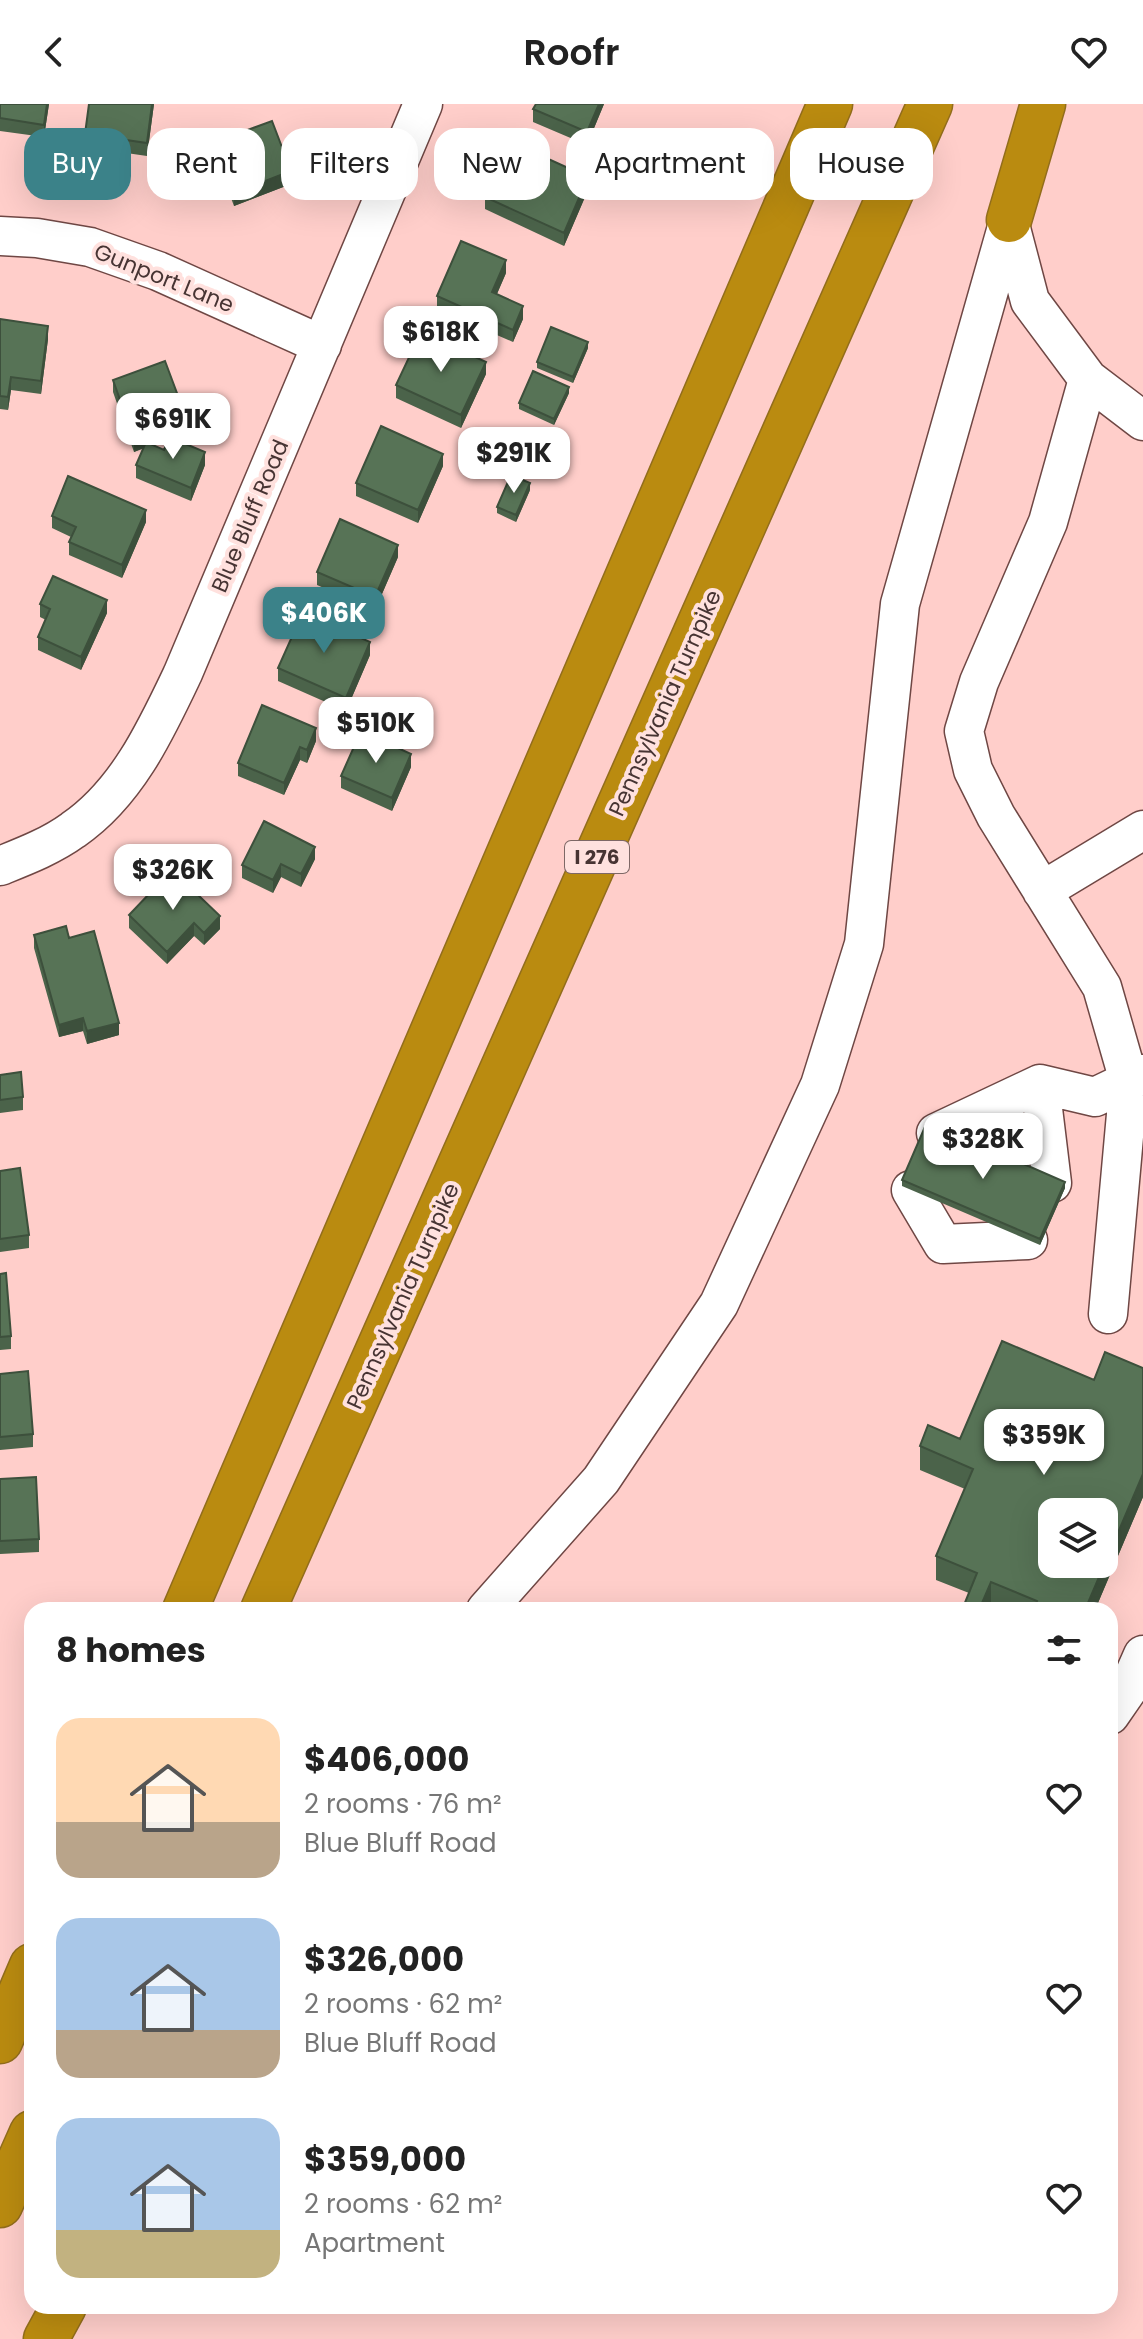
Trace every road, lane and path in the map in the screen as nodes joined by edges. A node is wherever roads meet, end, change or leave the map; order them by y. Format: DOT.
graph roads {
  1 [pos="423,104"];
  2 [pos="830,104"];
  3 [pos="930,104"];
  4 [pos="1043,104"];
  5 [pos="1009,220"];
  6 [pos="0,236"];
  7 [pos="322,345"];
  8 [pos="1088,379"];
  9 [pos="1143,421"];
  10 [pos="1143,830"];
  11 [pos="0,866"];
  12 [pos="1042,891"];
  13 [pos="1136,1078"];
  14 [pos="1040,1084"];
  15 [pos="952,1140"];
  16 [pos="1040,1178"];
  17 [pos="928,1197"];
  18 [pos="1016,1235"];
  19 [pos="1108,1314"];
  20 [pos="188,1602"];
  21 [pos="267,1602"];
  22 [pos="493,1602"];
  23 [pos="1143,1655"];
  24 [pos="1118,1703"];
  25 [pos="24,1985"];
  26 [pos="0,2041"];
  27 [pos="24,2151"];
  28 [pos="0,2205"];
  29 [pos="60,2314"];
  30 [pos="46,2339"];
  1 -- 7 [label="street, Blue Bluff Road"];
  2 -- 20 [label="highway"];
  3 -- 21 [label="highway, Pennsylvania Turnpike / I 276"];
  4 -- 5 [label="highway"];
  5 -- 8 [label="street"];
  5 -- 22 [label="street"];
  6 -- 7 [label="street, Gunport Lane"];
  7 -- 11 [label="street, Blue Bluff Road"];
  8 -- 9 [label="street"];
  8 -- 12 [label="street"];
  10 -- 12 [label="street"];
  12 -- 13 [label="street"];
  13 -- 14 [label="street"];
  13 -- 19 [label="street"];
  14 -- 15 [label="street"];
  14 -- 16 [label="street"];
  17 -- 18 [label="street"];
  23 -- 24 [label="street"];
  25 -- 26 [label="highway"];
  27 -- 28 [label="highway"];
  29 -- 30 [label="highway"];
}
